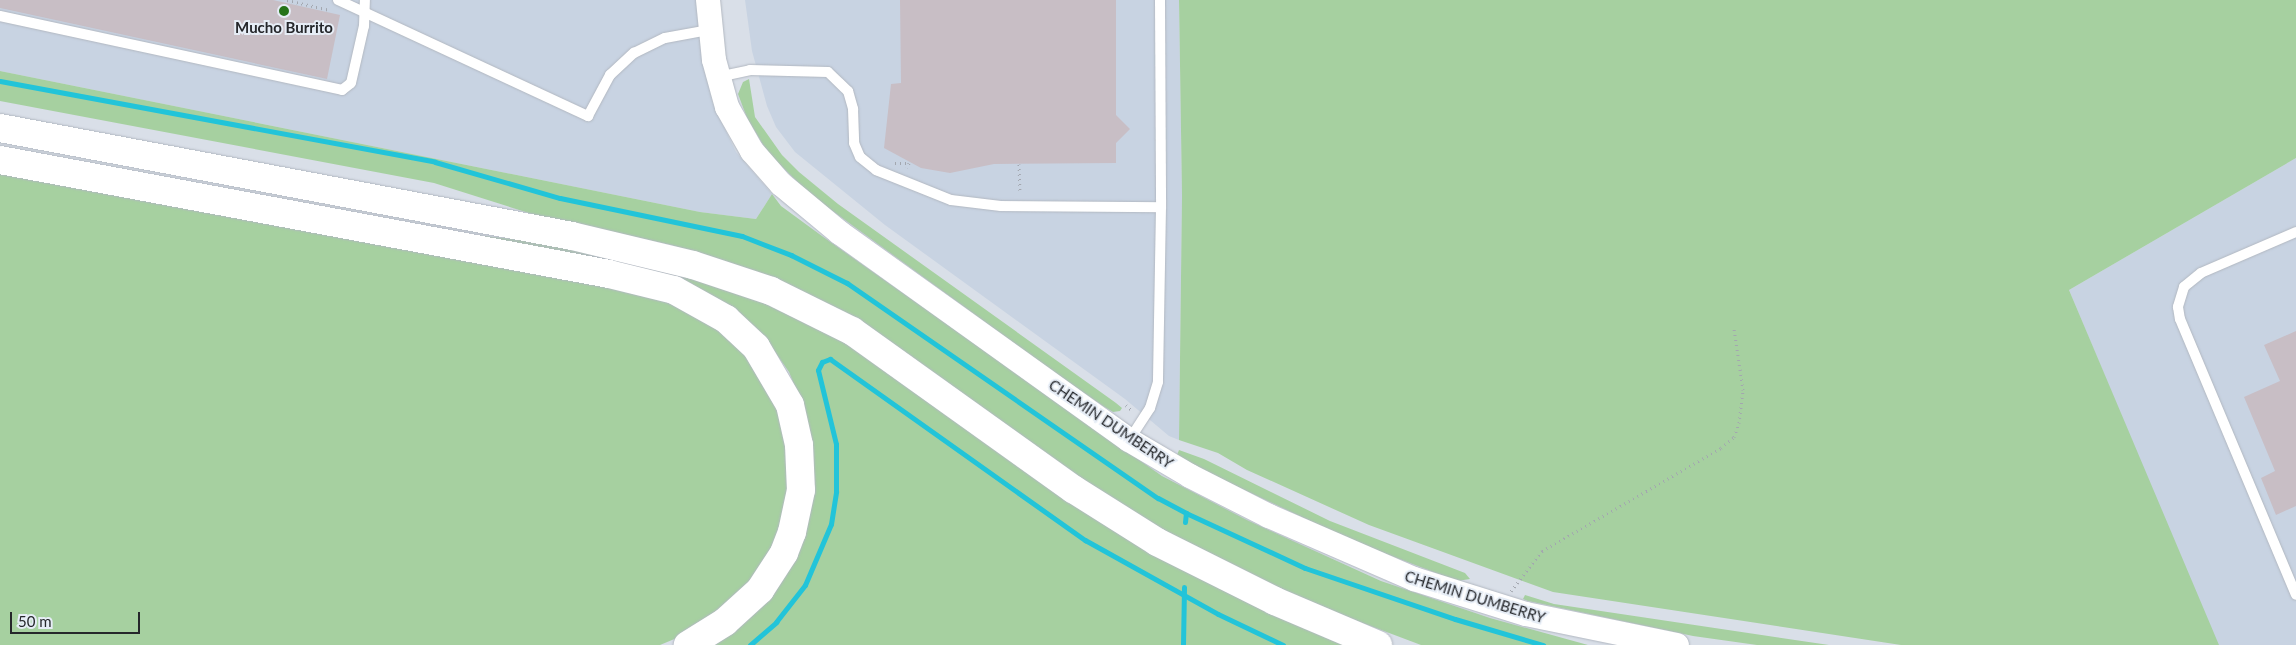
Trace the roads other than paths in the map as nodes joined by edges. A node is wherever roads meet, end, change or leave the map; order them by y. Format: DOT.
graph roads {
  1 [pos="338,0"];
  2 [pos="365,0"];
  3 [pos="708,0"];
  4 [pos="1160,0"];
  5 [pos="365,12"];
  6 [pos="0,16"];
  7 [pos="709,30"];
  8 [pos="717,77"];
  9 [pos="0,128"];
  10 [pos="0,160"];
  11 [pos="1161,207"];
  12 [pos="2296,232"];
  13 [pos="1130,440"];
  14 [pos="2296,595"];
  15 [pos="688,645"];
  16 [pos="1378,645"];
  17 [pos="1677,645"];
  1 -- 5 [label="lane"];
  2 -- 5 [label="lane"];
  3 -- 7 [label="street, CHEMIN DUMBERRY"];
  4 -- 11 [label="lane"];
  5 -- 6 [label="lane"];
  5 -- 7 [label="lane"];
  7 -- 8 [label="street, CHEMIN DUMBERRY"];
  8 -- 11 [label="lane"];
  8 -- 13 [label="street, CHEMIN DUMBERRY"];
  9 -- 16 [label="highway"];
  10 -- 15 [label="highway"];
  11 -- 13 [label="lane"];
  12 -- 14 [label="lane"];
  13 -- 17 [label="street, CHEMIN DUMBERRY"];
}
